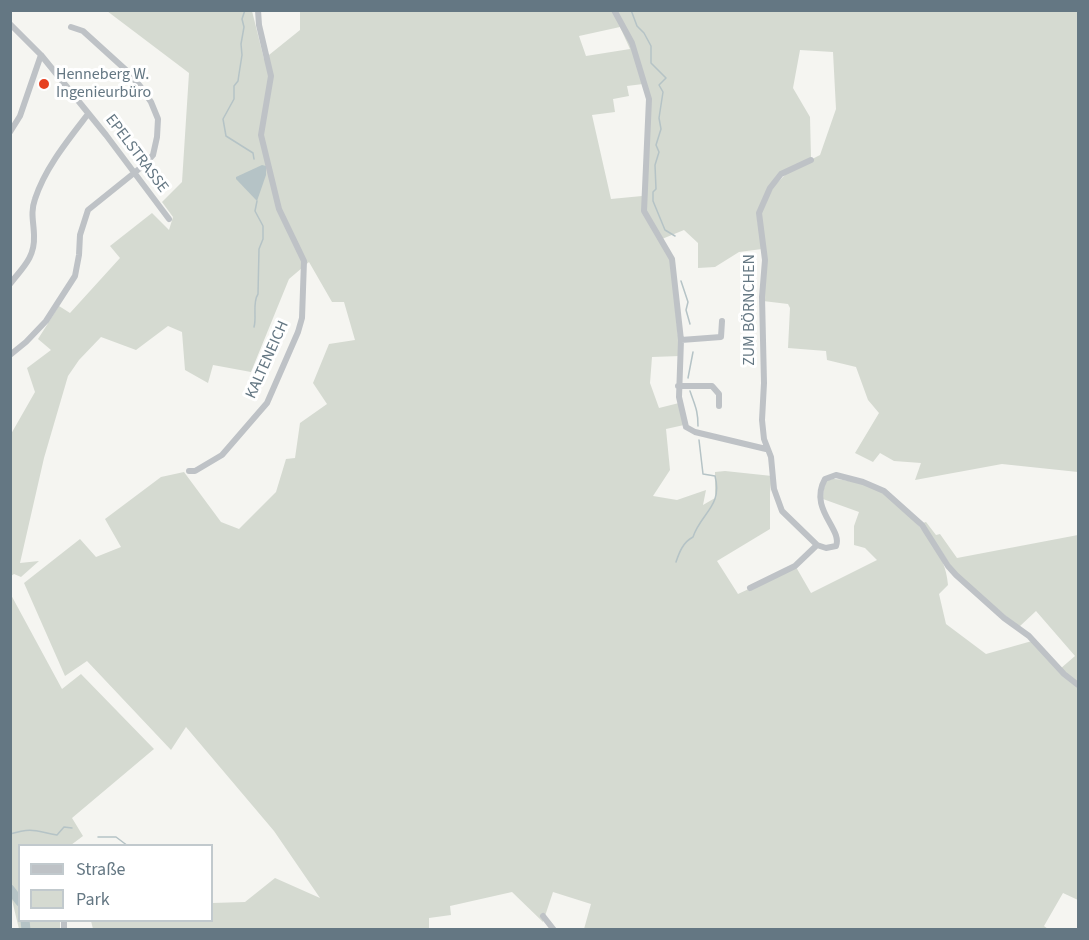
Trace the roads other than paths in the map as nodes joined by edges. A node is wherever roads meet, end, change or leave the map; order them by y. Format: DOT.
graph roads {
  1 [pos="258,10"];
  2 [pos="614,10"];
  3 [pos="10,24"];
  4 [pos="71,27"];
  5 [pos="41,55"];
  6 [pos="88,114"];
  7 [pos="10,132"];
  8 [pos="810,160"];
  9 [pos="135,172"];
  10 [pos="169,219"];
  11 [pos="10,284"];
  12 [pos="722,321"];
  13 [pos="681,340"];
  14 [pos="10,355"];
  15 [pos="678,386"];
  16 [pos="719,406"];
  17 [pos="766,449"];
  18 [pos="189,471"];
  19 [pos="817,545"];
  20 [pos="750,588"];
  21 [pos="1078,685"];
  22 [pos="543,916"];
  23 [pos="554,930"];
  1 -- 18 [label="street, KALTENEICH"];
  2 -- 13 [label="street"];
  3 -- 5 [label="street, EPELSTRASSE"];
  4 -- 9 [label="street"];
  5 -- 6 [label="street, EPELSTRASSE"];
  5 -- 7 [label="street"];
  6 -- 9 [label="street, EPELSTRASSE"];
  6 -- 11 [label="street"];
  8 -- 17 [label="street, ZUM BÖRNCHEN"];
  9 -- 10 [label="street, EPELSTRASSE"];
  9 -- 14 [label="street"];
  12 -- 13 [label="street"];
  13 -- 15 [label="street"];
  15 -- 16 [label="street"];
  15 -- 17 [label="street"];
  17 -- 19 [label="street, ZUM BÖRNCHEN"];
  19 -- 20 [label="street"];
  19 -- 21 [label="street"];
  22 -- 23 [label="street"];
}
